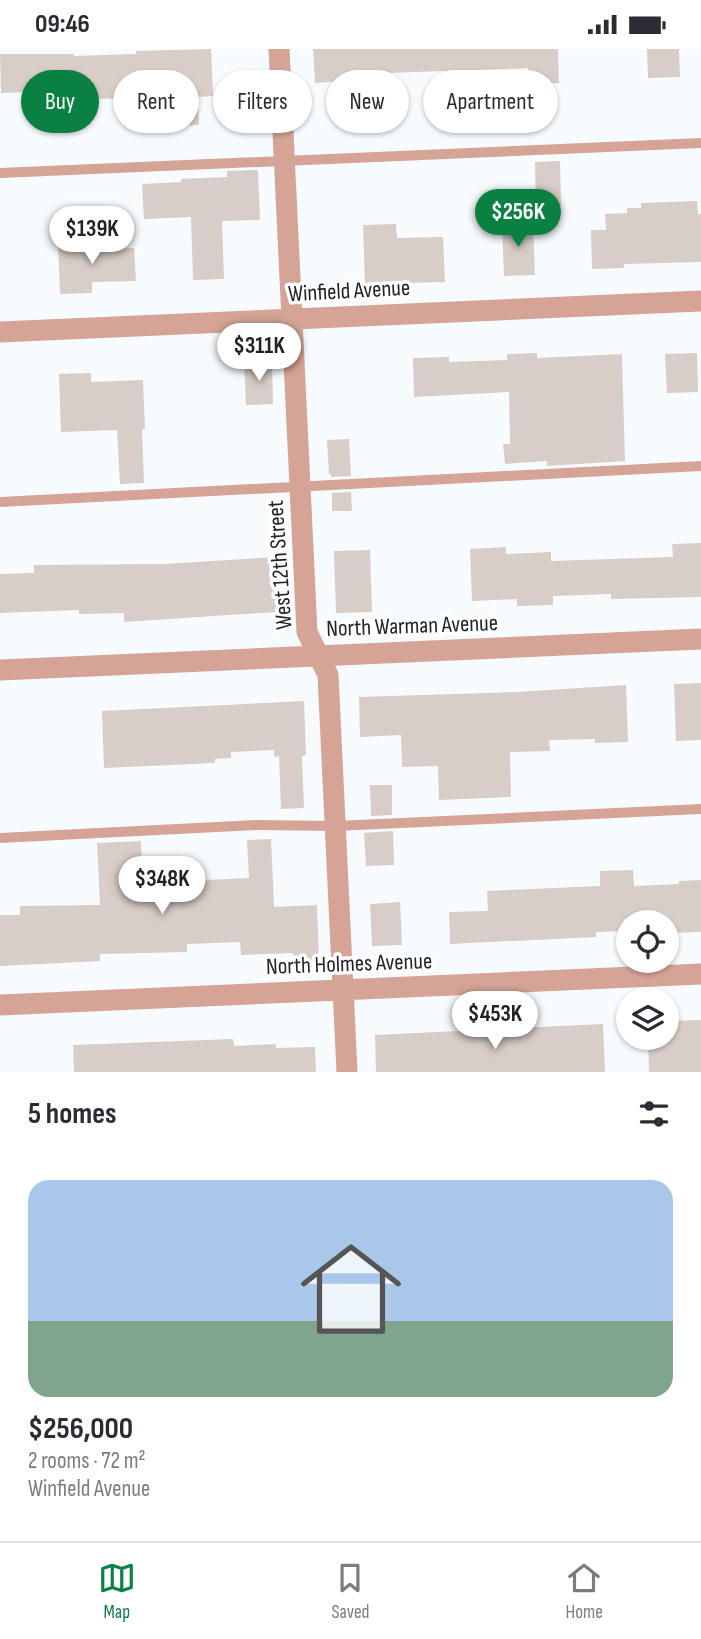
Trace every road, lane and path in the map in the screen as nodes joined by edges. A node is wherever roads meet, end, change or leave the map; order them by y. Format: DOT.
graph roads {
  1 [pos="279,49"];
  2 [pos="701,143"];
  3 [pos="284,161"];
  4 [pos="0,173"];
  5 [pos="701,301"];
  6 [pos="292,319"];
  7 [pos="0,332"];
  8 [pos="701,466"];
  9 [pos="300,488"];
  10 [pos="0,502"];
  11 [pos="701,639"];
  12 [pos="318,655"];
  13 [pos="0,670"];
  14 [pos="701,809"];
  15 [pos="336,826"];
  16 [pos="0,838"];
  17 [pos="701,974"];
  18 [pos="344,990"];
  19 [pos="0,1005"];
  20 [pos="347,1072"];
  1 -- 3 [label="street, West 12th Street"];
  2 -- 3 [label="lane"];
  3 -- 4 [label="lane"];
  3 -- 6 [label="street, West 12th Street"];
  5 -- 6 [label="street, Winfield Avenue"];
  6 -- 7 [label="street, Winfield Avenue"];
  6 -- 9 [label="street, West 12th Street"];
  8 -- 9 [label="lane"];
  9 -- 10 [label="lane"];
  9 -- 12 [label="street, West 12th Street"];
  11 -- 12 [label="street, North Warman Avenue"];
  12 -- 13 [label="street, North Warman Avenue"];
  12 -- 15 [label="street, West 12th Street"];
  14 -- 15 [label="lane"];
  15 -- 16 [label="lane"];
  15 -- 18 [label="street, West 12th Street"];
  17 -- 18 [label="street, North Holmes Avenue"];
  18 -- 19 [label="street, North Holmes Avenue"];
  18 -- 20 [label="street, West 12th Street"];
}
